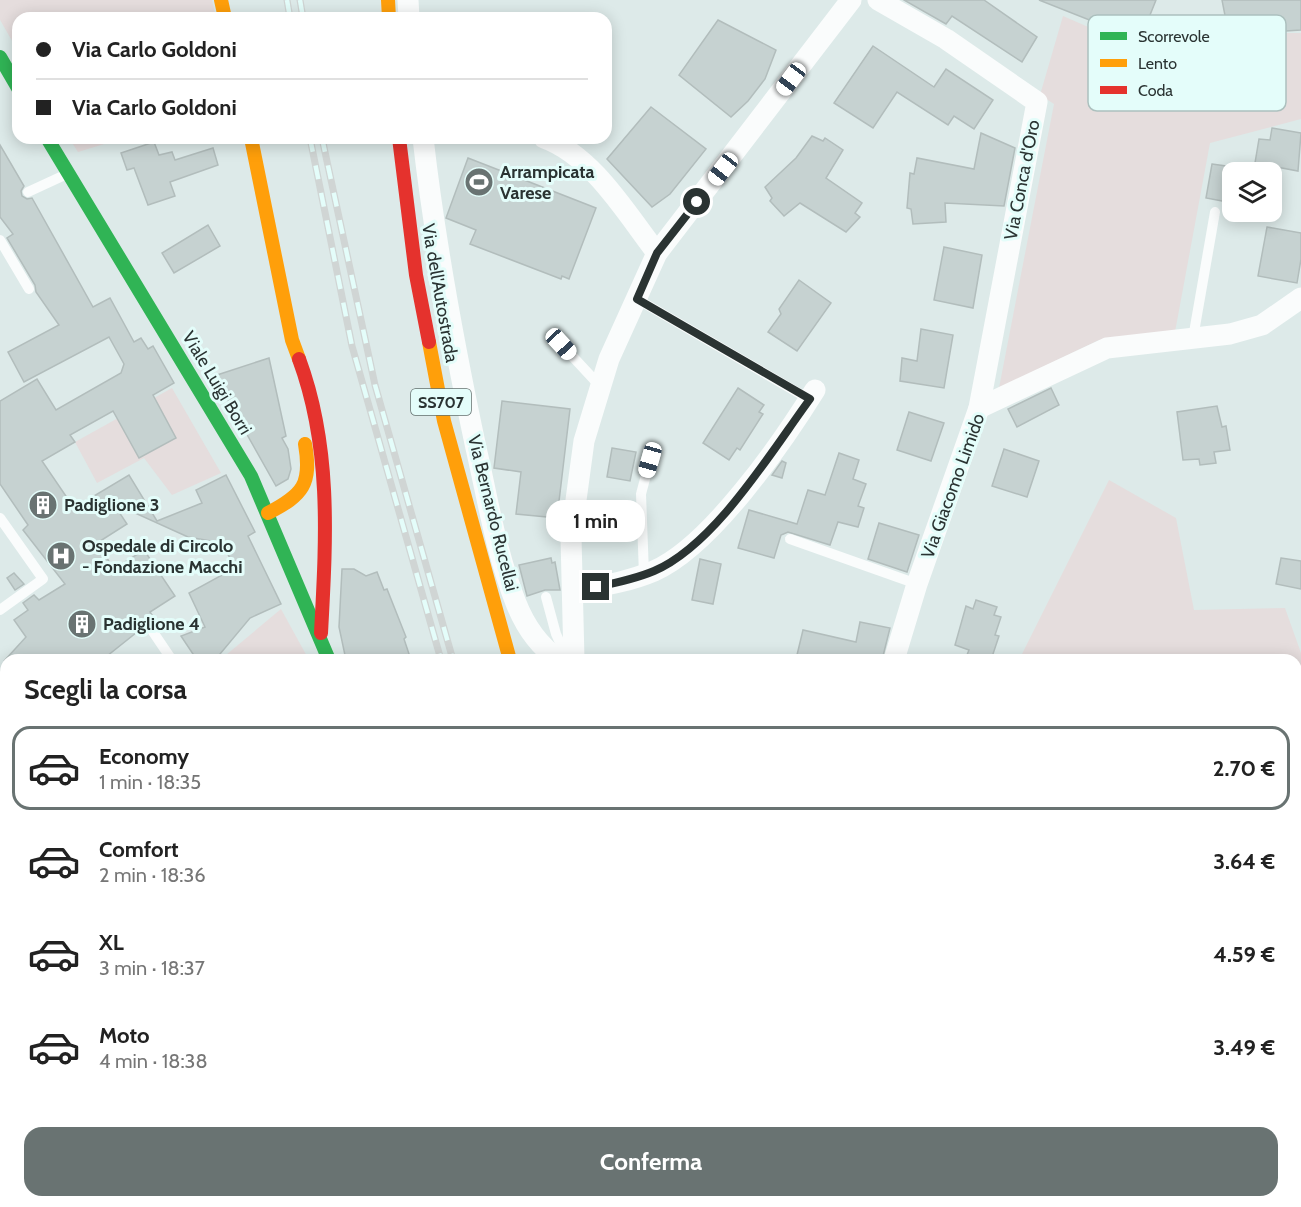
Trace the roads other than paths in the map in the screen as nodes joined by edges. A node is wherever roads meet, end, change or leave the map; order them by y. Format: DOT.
graph roads {
  1 [pos="852,0"];
  2 [pos="878,0"];
  3 [pos="0,57"];
  4 [pos="12,78"];
  5 [pos="50,144"];
  6 [pos="251,144"];
  7 [pos="400,144"];
  8 [pos="426,144"];
  9 [pos="559,144"];
  10 [pos="68,174"];
  11 [pos="28,192"];
  12 [pos="1215,212"];
  13 [pos="0,240"];
  14 [pos="657,253"];
  15 [pos="29,289"];
  16 [pos="1301,298"];
  17 [pos="637,299"];
  18 [pos="1193,338"];
  19 [pos="291,340"];
  20 [pos="561,344"];
  21 [pos="293,384"];
  22 [pos="601,387"];
  23 [pos="812,395"];
  24 [pos="979,408"];
  25 [pos="301,428"];
  26 [pos="650,460"];
  27 [pos="268,513"];
  28 [pos="0,518"];
  29 [pos="327,518"];
  30 [pos="278,535"];
  31 [pos="790,539"];
  32 [pos="644,574"];
  33 [pos="917,584"];
  34 [pos="574,591"];
  35 [pos="546,597"];
  36 [pos="0,609"];
  37 [pos="149,626"];
  38 [pos="320,642"];
  39 [pos="168,654"];
  40 [pos="326,654"];
  41 [pos="508,654"];
  42 [pos="550,654"];
  43 [pos="565,654"];
  44 [pos="574,654"];
  45 [pos="896,654"];
  1 -- 14 [label="street"];
  2 -- 24 [label="street, Via Conca d'Oro"];
  3 -- 4 [label="main road"];
  5 -- 10 [label="main road, Viale Luigi Borri"];
  6 -- 19 [label="main road"];
  7 -- 41 [label="main road, Via dell'Autostrada / SS707"];
  8 -- 42 [label="street, Via Bernardo Rucellai"];
  9 -- 14 [label="street"];
  10 -- 11 [label="lane"];
  10 -- 27 [label="main road, Viale Luigi Borri"];
  12 -- 18 [label="lane"];
  13 -- 15 [label="lane"];
  14 -- 17 [label="street"];
  16 -- 18 [label="street, Via Giacomo Limido"];
  17 -- 22 [label="street"];
  17 -- 23 [label="lane"];
  18 -- 24 [label="street, Via Giacomo Limido"];
  19 -- 21 [label="main road"];
  19 -- 29 [label="main road"];
  20 -- 22 [label="lane"];
  22 -- 34 [label="street"];
  23 -- 32 [label="street"];
  24 -- 33 [label="street, Via Giacomo Limido"];
  25 -- 27 [label="main road"];
  26 -- 32 [label="lane"];
  27 -- 30 [label="main road, Viale Luigi Borri"];
  28 -- 36 [label="lane"];
  29 -- 30 [label="main road"];
  29 -- 38 [label="main road"];
  30 -- 38 [label="main road, Viale Luigi Borri"];
  31 -- 33 [label="lane"];
  32 -- 34 [label="street"];
  33 -- 45 [label="street, Via Giacomo Limido"];
  34 -- 44 [label="street"];
  35 -- 43 [label="lane"];
  37 -- 39 [label="lane"];
  38 -- 40 [label="main road, Viale Luigi Borri"];
}
